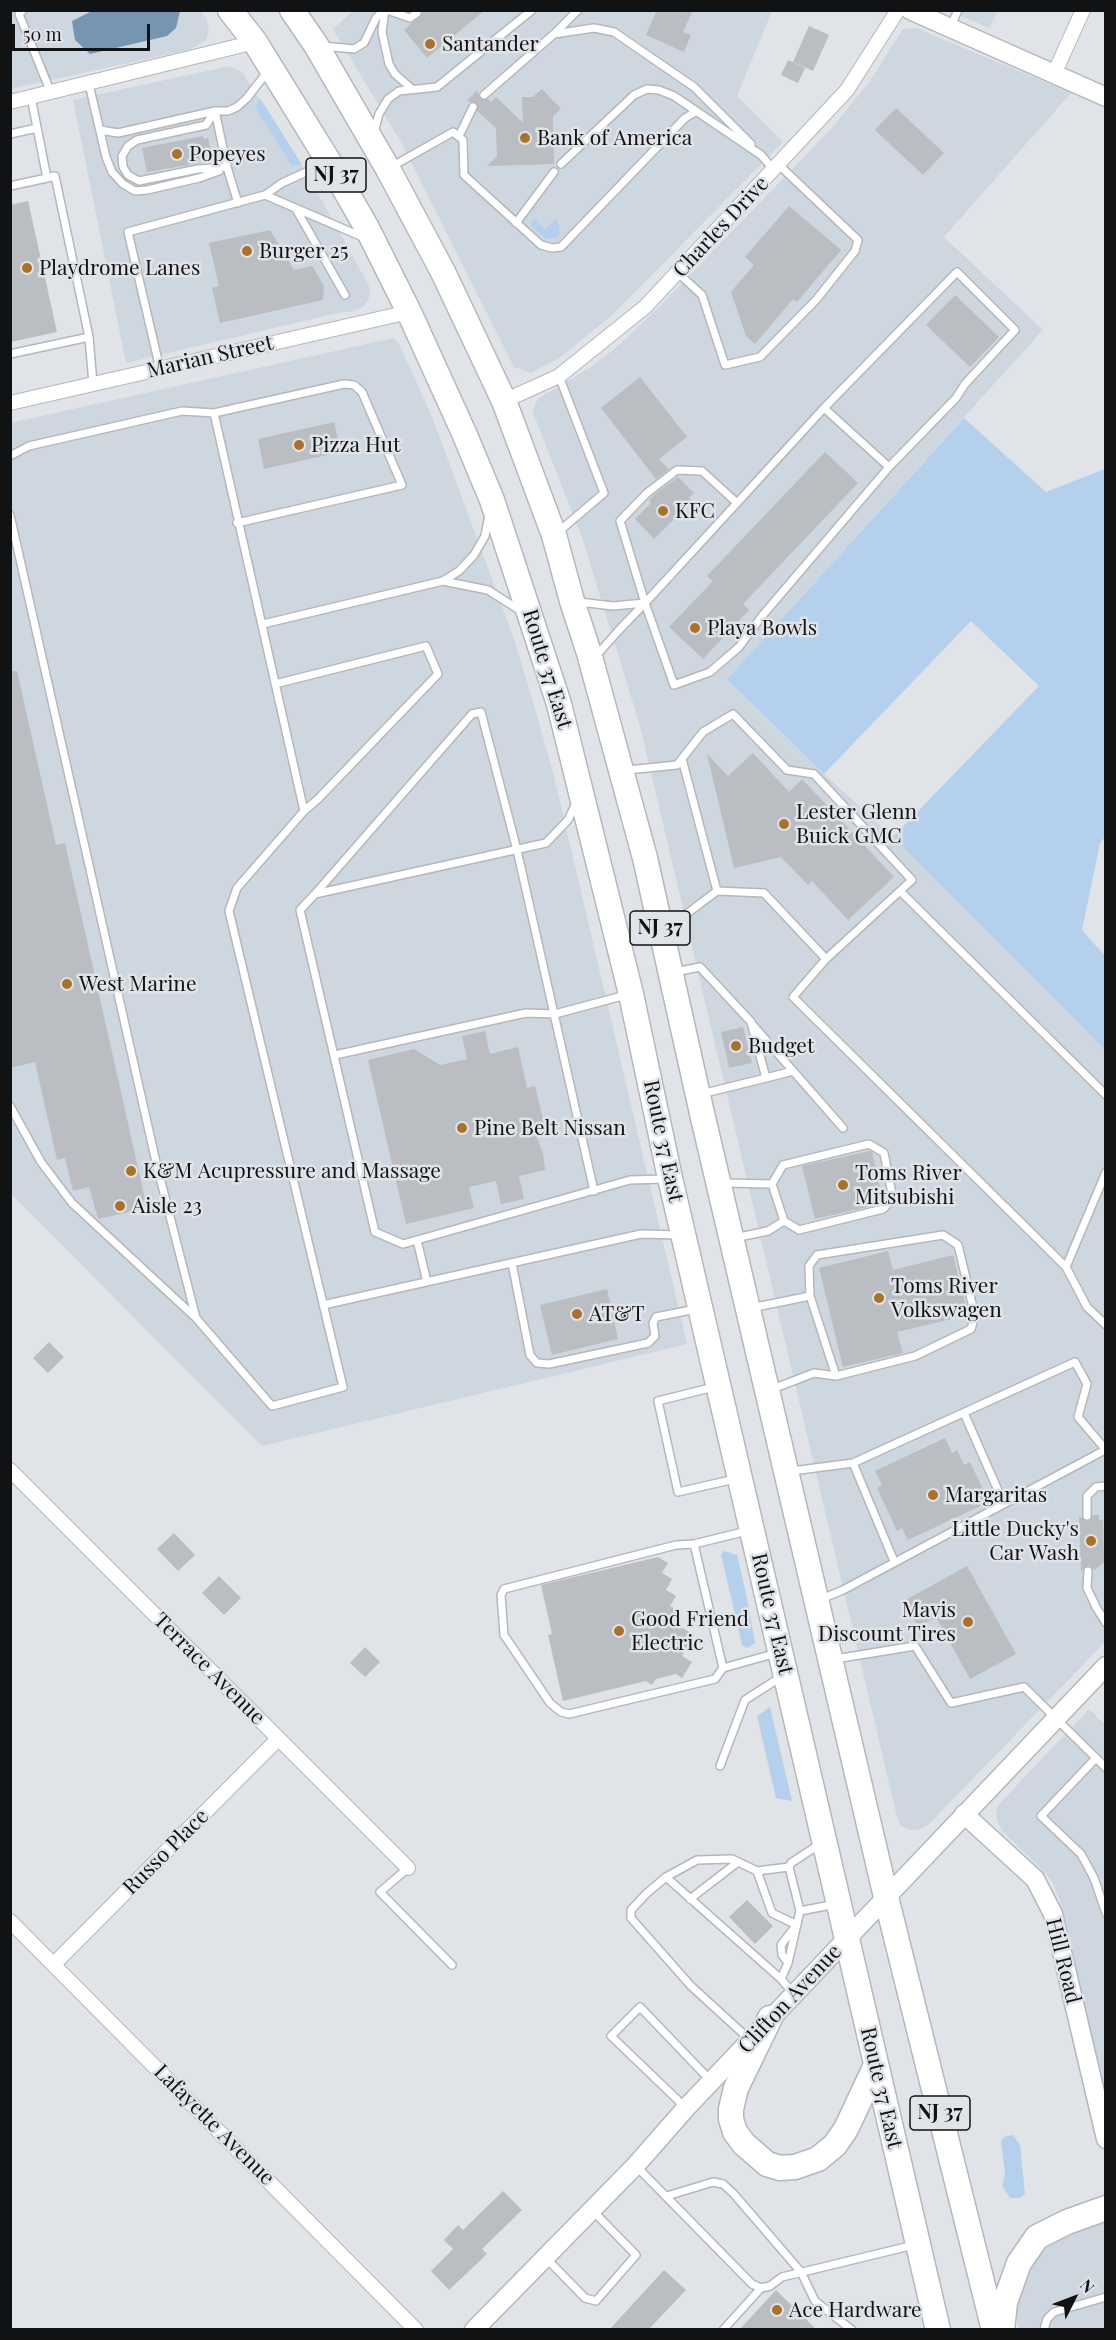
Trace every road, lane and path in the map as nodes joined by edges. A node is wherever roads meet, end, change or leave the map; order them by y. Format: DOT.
graph roads {
  1 [pos="230,10"];
  2 [pos="292,10"];
  3 [pos="385,10"];
  4 [pos="393,10"];
  5 [pos="406,10"];
  6 [pos="532,10"];
  7 [pos="578,10"];
  8 [pos="898,10"];
  9 [pos="910,10"];
  10 [pos="958,10"];
  11 [pos="1083,10"];
  12 [pos="19,12"];
  13 [pos="417,13"];
  14 [pos="10,20"];
  15 [pos="950,28"];
  16 [pos="554,34"];
  17 [pos="255,42"];
  18 [pos="316,45"];
  19 [pos="271,67"];
  20 [pos="1054,74"];
  21 [pos="89,84"];
  22 [pos="412,89"];
  23 [pos="51,94"];
  24 [pos="484,95"];
  25 [pos="31,97"];
  26 [pos="1106,97"];
  27 [pos="10,102"];
  28 [pos="473,107"];
  29 [pos="215,111"];
  30 [pos="695,112"];
  31 [pos="37,128"];
  32 [pos="100,130"];
  33 [pos="10,134"];
  34 [pos="459,136"];
  35 [pos="372,141"];
  36 [pos="761,155"];
  37 [pos="329,162"];
  38 [pos="561,164"];
  39 [pos="227,167"];
  40 [pos="776,167"];
  41 [pos="388,169"];
  42 [pos="554,172"];
  43 [pos="47,177"];
  44 [pos="10,186"];
  45 [pos="265,195"];
  46 [pos="238,203"];
  47 [pos="296,209"];
  48 [pos="516,223"];
  49 [pos="373,241"];
  50 [pos="678,273"];
  51 [pos="345,295"];
  52 [pos="409,312"];
  53 [pos="89,337"];
  54 [pos="10,354"];
  55 [pos="160,369"];
  56 [pos="559,376"];
  57 [pos="93,384"];
  58 [pos="504,401"];
  59 [pos="10,403"];
  60 [pos="824,408"];
  61 [pos="213,413"];
  62 [pos="10,456"];
  63 [pos="890,468"];
  64 [pos="492,500"];
  65 [pos="737,503"];
  66 [pos="10,515"];
  67 [pos="237,523"];
  68 [pos="554,535"];
  69 [pos="443,581"];
  70 [pos="572,601"];
  71 [pos="645,603"];
  72 [pos="532,620"];
  73 [pos="263,624"];
  74 [pos="592,661"];
  75 [pos="275,684"];
  76 [pos="682,759"];
  77 [pos="621,771"];
  78 [pos="582,791"];
  79 [pos="304,811"];
  80 [pos="517,850"];
  81 [pos="717,891"];
  82 [pos="900,891"];
  83 [pos="315,894"];
  84 [pos="661,933"];
  85 [pos="826,959"];
  86 [pos="671,973"];
  87 [pos="631,994"];
  88 [pos="555,1014"];
  89 [pos="751,1022"];
  90 [pos="335,1055"];
  91 [pos="793,1071"];
  92 [pos="766,1078"];
  93 [pos="699,1095"];
  94 [pos="1106,1095"];
  95 [pos="10,1106"];
  96 [pos="843,1128"];
  97 [pos="1106,1172"];
  98 [pos="670,1178"];
  99 [pos="718,1183"];
  100 [pos="772,1184"];
  101 [pos="594,1191"];
  102 [pos="784,1221"];
  103 [pos="684,1236"];
  104 [pos="732,1238"];
  105 [pos="417,1240"];
  106 [pos="512,1263"];
  107 [pos="1066,1267"];
  108 [pos="428,1282"];
  109 [pos="810,1296"];
  110 [pos="323,1305"];
  111 [pos="701,1308"];
  112 [pos="748,1308"];
  113 [pos="196,1318"];
  114 [pos="1106,1325"];
  115 [pos="836,1376"];
  116 [pos="718,1385"];
  117 [pos="768,1391"];
  118 [pos="964,1413"];
  119 [pos="1105,1450"];
  120 [pos="853,1463"];
  121 [pos="10,1470"];
  122 [pos="787,1472"];
  123 [pos="740,1478"];
  124 [pos="1106,1486"];
  125 [pos="1004,1504"];
  126 [pos="1087,1516"];
  127 [pos="752,1530"];
  128 [pos="694,1544"];
  129 [pos="894,1561"];
  130 [pos="1088,1571"];
  131 [pos="817,1601"];
  132 [pos="1106,1623"];
  133 [pos="831,1659"];
  134 [pos="783,1663"];
  135 [pos="1106,1666"];
  136 [pos="723,1668"];
  137 [pos="1055,1718"];
  138 [pos="278,1739"];
  139 [pos="1096,1758"];
  140 [pos="720,1766"];
  141 [pos="1106,1768"];
  142 [pos="964,1814"];
  143 [pos="824,1841"];
  144 [pos="738,1862"];
  145 [pos="789,1867"];
  146 [pos="408,1868"];
  147 [pos="757,1871"];
  148 [pos="666,1877"];
  149 [pos="886,1897"];
  150 [pos="690,1899"];
  151 [pos="839,1903"];
  152 [pos="800,1911"];
  153 [pos="1106,1912"];
  154 [pos="10,1921"];
  155 [pos="797,1925"];
  156 [pos="846,1940"];
  157 [pos="54,1964"];
  158 [pos="452,1965"];
  159 [pos="781,1980"];
  160 [pos="794,1994"];
  161 [pos="770,2018"];
  162 [pos="751,2040"];
  163 [pos="876,2065"];
  164 [pos="712,2082"];
  165 [pos="686,2108"];
  166 [pos="1104,2130"];
  167 [pos="636,2165"];
  168 [pos="667,2196"];
  169 [pos="1106,2208"];
  170 [pos="592,2209"];
  171 [pos="918,2244"];
  172 [pos="545,2257"];
  173 [pos="801,2272"];
  174 [pos="761,2288"];
  175 [pos="1106,2297"];
  176 [pos="416,2330"];
  177 [pos="474,2330"];
  178 [pos="723,2330"];
  179 [pos="852,2330"];
  180 [pos="938,2330"];
  181 [pos="994,2330"];
  182 [pos="1002,2330"];
  183 [pos="1044,2330"];
  1 -- 17 [label="highway, Route 37 East / NJ 37"];
  2 -- 18 [label="highway, Route 37 East / NJ 37"];
  3 -- 13 [label="lane"];
  3 -- 18 [label="lane"];
  3 -- 22 [label="lane"];
  4 -- 5 [label="lane"];
  6 -- 22 [label="lane"];
  7 -- 16 [label="lane"];
  8 -- 40 [label="street, Charles Drive"];
  9 -- 15 [label="street"];
  10 -- 15 [label="lane"];
  11 -- 20 [label="street"];
  12 -- 14 [label="lane"];
  12 -- 23 [label="lane"];
  15 -- 20 [label="street"];
  16 -- 24 [label="lane"];
  16 -- 36 [label="lane"];
  17 -- 19 [label="highway, Route 37 East / NJ 37"];
  17 -- 21 [label="street"];
  18 -- 35 [label="highway, Route 37 East / NJ 37"];
  19 -- 29 [label="lane"];
  19 -- 37 [label="highway, Route 37 East / NJ 37"];
  20 -- 26 [label="street"];
  21 -- 23 [label="street"];
  21 -- 32 [label="lane"];
  22 -- 35 [label="lane"];
  23 -- 25 [label="street"];
  25 -- 27 [label="street"];
  25 -- 31 [label="lane"];
  28 -- 34 [label="lane"];
  29 -- 32 [label="lane"];
  29 -- 39 [label="lane"];
  29 -- 39 [label="lane"];
  30 -- 36 [label="lane"];
  30 -- 38 [label="lane"];
  30 -- 48 [label="lane"];
  31 -- 33 [label="lane"];
  31 -- 43 [label="lane"];
  32 -- 39 [label="lane"];
  34 -- 41 [label="lane"];
  34 -- 48 [label="lane"];
  35 -- 41 [label="highway, Route 37 East / NJ 37"];
  36 -- 40 [label="lane"];
  37 -- 45 [label="lane"];
  37 -- 49 [label="highway, Route 37 East / NJ 37"];
  39 -- 46 [label="lane"];
  40 -- 50 [label="street, Charles Drive"];
  40 -- 50 [label="lane"];
  41 -- 58 [label="highway, Route 37 East / NJ 37"];
  42 -- 48 [label="lane"];
  43 -- 44 [label="lane"];
  43 -- 53 [label="lane"];
  45 -- 46 [label="lane"];
  45 -- 47 [label="lane"];
  46 -- 55 [label="lane"];
  47 -- 49 [label="lane"];
  47 -- 51 [label="lane"];
  49 -- 52 [label="highway, Route 37 East / NJ 37"];
  50 -- 56 [label="street, Charles Drive"];
  52 -- 55 [label="street, Marian Street"];
  52 -- 64 [label="highway, Route 37 East / NJ 37"];
  53 -- 54 [label="lane"];
  53 -- 57 [label="lane"];
  55 -- 57 [label="street, Marian Street"];
  56 -- 58 [label="street, Charles Drive"];
  56 -- 68 [label="lane"];
  57 -- 59 [label="street, Marian Street"];
  58 -- 68 [label="highway, Route 37 East / NJ 37"];
  60 -- 63 [label="lane"];
  60 -- 63 [label="lane"];
  60 -- 65 [label="lane"];
  61 -- 62 [label="lane"];
  61 -- 67 [label="lane"];
  61 -- 67 [label="lane"];
  63 -- 71 [label="lane"];
  64 -- 69 [label="lane"];
  64 -- 72 [label="highway, Route 37 East / NJ 37"];
  65 -- 71 [label="lane"];
  65 -- 71 [label="lane"];
  66 -- 113 [label="lane"];
  67 -- 73 [label="lane"];
  68 -- 70 [label="highway, Route 37 East / NJ 37"];
  69 -- 72 [label="lane"];
  69 -- 73 [label="lane"];
  70 -- 71 [label="lane"];
  70 -- 74 [label="highway, Route 37 East / NJ 37"];
  71 -- 74 [label="lane"];
  72 -- 78 [label="highway, Route 37 East / NJ 37"];
  73 -- 75 [label="lane"];
  74 -- 77 [label="highway, Route 37 East / NJ 37"];
  75 -- 79 [label="lane"];
  75 -- 79 [label="lane"];
  76 -- 77 [label="lane"];
  76 -- 81 [label="lane"];
  76 -- 82 [label="lane"];
  77 -- 84 [label="highway, Route 37 East / NJ 37"];
  78 -- 80 [label="lane"];
  78 -- 87 [label="highway, Route 37 East / NJ 37"];
  79 -- 110 [label="lane"];
  80 -- 83 [label="lane"];
  80 -- 83 [label="lane"];
  80 -- 88 [label="lane"];
  81 -- 84 [label="lane"];
  81 -- 85 [label="lane"];
  82 -- 85 [label="lane"];
  82 -- 94 [label="lane"];
  83 -- 90 [label="lane"];
  84 -- 86 [label="highway, Route 37 East / NJ 37"];
  85 -- 107 [label="lane"];
  86 -- 89 [label="lane"];
  86 -- 93 [label="highway, Route 37 East / NJ 37"];
  87 -- 88 [label="lane"];
  87 -- 98 [label="highway, Route 37 East / NJ 37"];
  88 -- 90 [label="lane"];
  88 -- 101 [label="lane"];
  89 -- 91 [label="lane"];
  89 -- 92 [label="lane"];
  90 -- 105 [label="lane"];
  91 -- 92 [label="lane"];
  91 -- 96 [label="lane"];
  92 -- 93 [label="lane"];
  93 -- 99 [label="highway, Route 37 East / NJ 37"];
  95 -- 113 [label="lane"];
  97 -- 107 [label="lane"];
  98 -- 101 [label="lane"];
  98 -- 103 [label="highway, Route 37 East / NJ 37"];
  99 -- 100 [label="lane"];
  99 -- 104 [label="highway, Route 37 East / NJ 37"];
  100 -- 102 [label="lane"];
  100 -- 102 [label="lane"];
  101 -- 105 [label="lane"];
  102 -- 104 [label="lane"];
  103 -- 106 [label="lane"];
  103 -- 111 [label="highway, Route 37 East / NJ 37"];
  104 -- 112 [label="highway, Route 37 East / NJ 37"];
  105 -- 108 [label="lane"];
  106 -- 108 [label="lane"];
  106 -- 111 [label="lane"];
  107 -- 114 [label="lane"];
  108 -- 110 [label="lane"];
  109 -- 112 [label="lane"];
  109 -- 115 [label="lane"];
  109 -- 115 [label="lane"];
  110 -- 113 [label="lane"];
  111 -- 116 [label="highway, Route 37 East / NJ 37"];
  112 -- 117 [label="highway, Route 37 East / NJ 37"];
  115 -- 117 [label="lane"];
  116 -- 123 [label="highway, Route 37 East / NJ 37"];
  116 -- 123 [label="lane"];
  117 -- 122 [label="highway, Route 37 East / NJ 37"];
  118 -- 119 [label="lane"];
  118 -- 120 [label="lane"];
  118 -- 125 [label="lane"];
  119 -- 125 [label="lane"];
  120 -- 122 [label="lane"];
  120 -- 129 [label="lane"];
  121 -- 138 [label="street, Terrace Avenue"];
  122 -- 131 [label="highway, Route 37 East / NJ 37"];
  123 -- 127 [label="highway, Route 37 East / NJ 37"];
  124 -- 126 [label="lane"];
  125 -- 129 [label="lane"];
  127 -- 128 [label="lane"];
  127 -- 134 [label="highway, Route 37 East / NJ 37"];
  128 -- 136 [label="lane"];
  128 -- 136 [label="lane"];
  129 -- 131 [label="lane"];
  130 -- 132 [label="lane"];
  131 -- 133 [label="highway, Route 37 East / NJ 37"];
  133 -- 137 [label="lane"];
  133 -- 149 [label="highway, Route 37 East / NJ 37"];
  134 -- 136 [label="lane"];
  134 -- 140 [label="lane"];
  134 -- 143 [label="highway, Route 37 East / NJ 37"];
  135 -- 137 [label="street, Clifton Avenue"];
  137 -- 139 [label="lane"];
  137 -- 142 [label="street, Clifton Avenue"];
  138 -- 146 [label="street, Terrace Avenue"];
  138 -- 157 [label="street, Russo Place"];
  139 -- 141 [label="lane"];
  139 -- 153 [label="lane"];
  142 -- 149 [label="street, Clifton Avenue"];
  142 -- 166 [label="street, Hill Road"];
  143 -- 145 [label="lane"];
  143 -- 151 [label="highway, Route 37 East / NJ 37"];
  144 -- 147 [label="lane"];
  144 -- 148 [label="lane"];
  144 -- 150 [label="lane"];
  145 -- 147 [label="lane"];
  145 -- 152 [label="lane"];
  146 -- 158 [label="lane"];
  147 -- 155 [label="lane"];
  148 -- 150 [label="lane"];
  148 -- 162 [label="lane"];
  149 -- 156 [label="street, Clifton Avenue"];
  149 -- 181 [label="highway, Route 37 East / NJ 37"];
  150 -- 159 [label="lane"];
  151 -- 152 [label="lane"];
  151 -- 156 [label="highway, Route 37 East / NJ 37"];
  152 -- 155 [label="lane"];
  154 -- 157 [label="street, Lafayette Avenue"];
  155 -- 159 [label="lane"];
  156 -- 160 [label="street, Clifton Avenue"];
  156 -- 163 [label="highway, Route 37 East / NJ 37"];
  157 -- 176 [label="street, Lafayette Avenue"];
  159 -- 160 [label="lane"];
  160 -- 161 [label="street, Clifton Avenue"];
  161 -- 162 [label="street, Clifton Avenue"];
  161 -- 163 [label="highway"];
  162 -- 164 [label="street, Clifton Avenue"];
  163 -- 171 [label="highway, Route 37 East / NJ 37"];
  164 -- 165 [label="street, Clifton Avenue"];
  164 -- 165 [label="lane"];
  165 -- 167 [label="street, Clifton Avenue"];
  167 -- 168 [label="lane"];
  167 -- 170 [label="street, Clifton Avenue"];
  168 -- 173 [label="lane"];
  168 -- 174 [label="lane"];
  169 -- 182 [label="highway"];
  170 -- 172 [label="street, Clifton Avenue"];
  170 -- 172 [label="lane"];
  171 -- 173 [label="lane"];
  171 -- 180 [label="highway, Route 37 East / NJ 37"];
  172 -- 177 [label="street, Clifton Avenue"];
  173 -- 174 [label="lane"];
  173 -- 179 [label="lane"];
  174 -- 178 [label="lane"];
  175 -- 183 [label="lane"];
}
